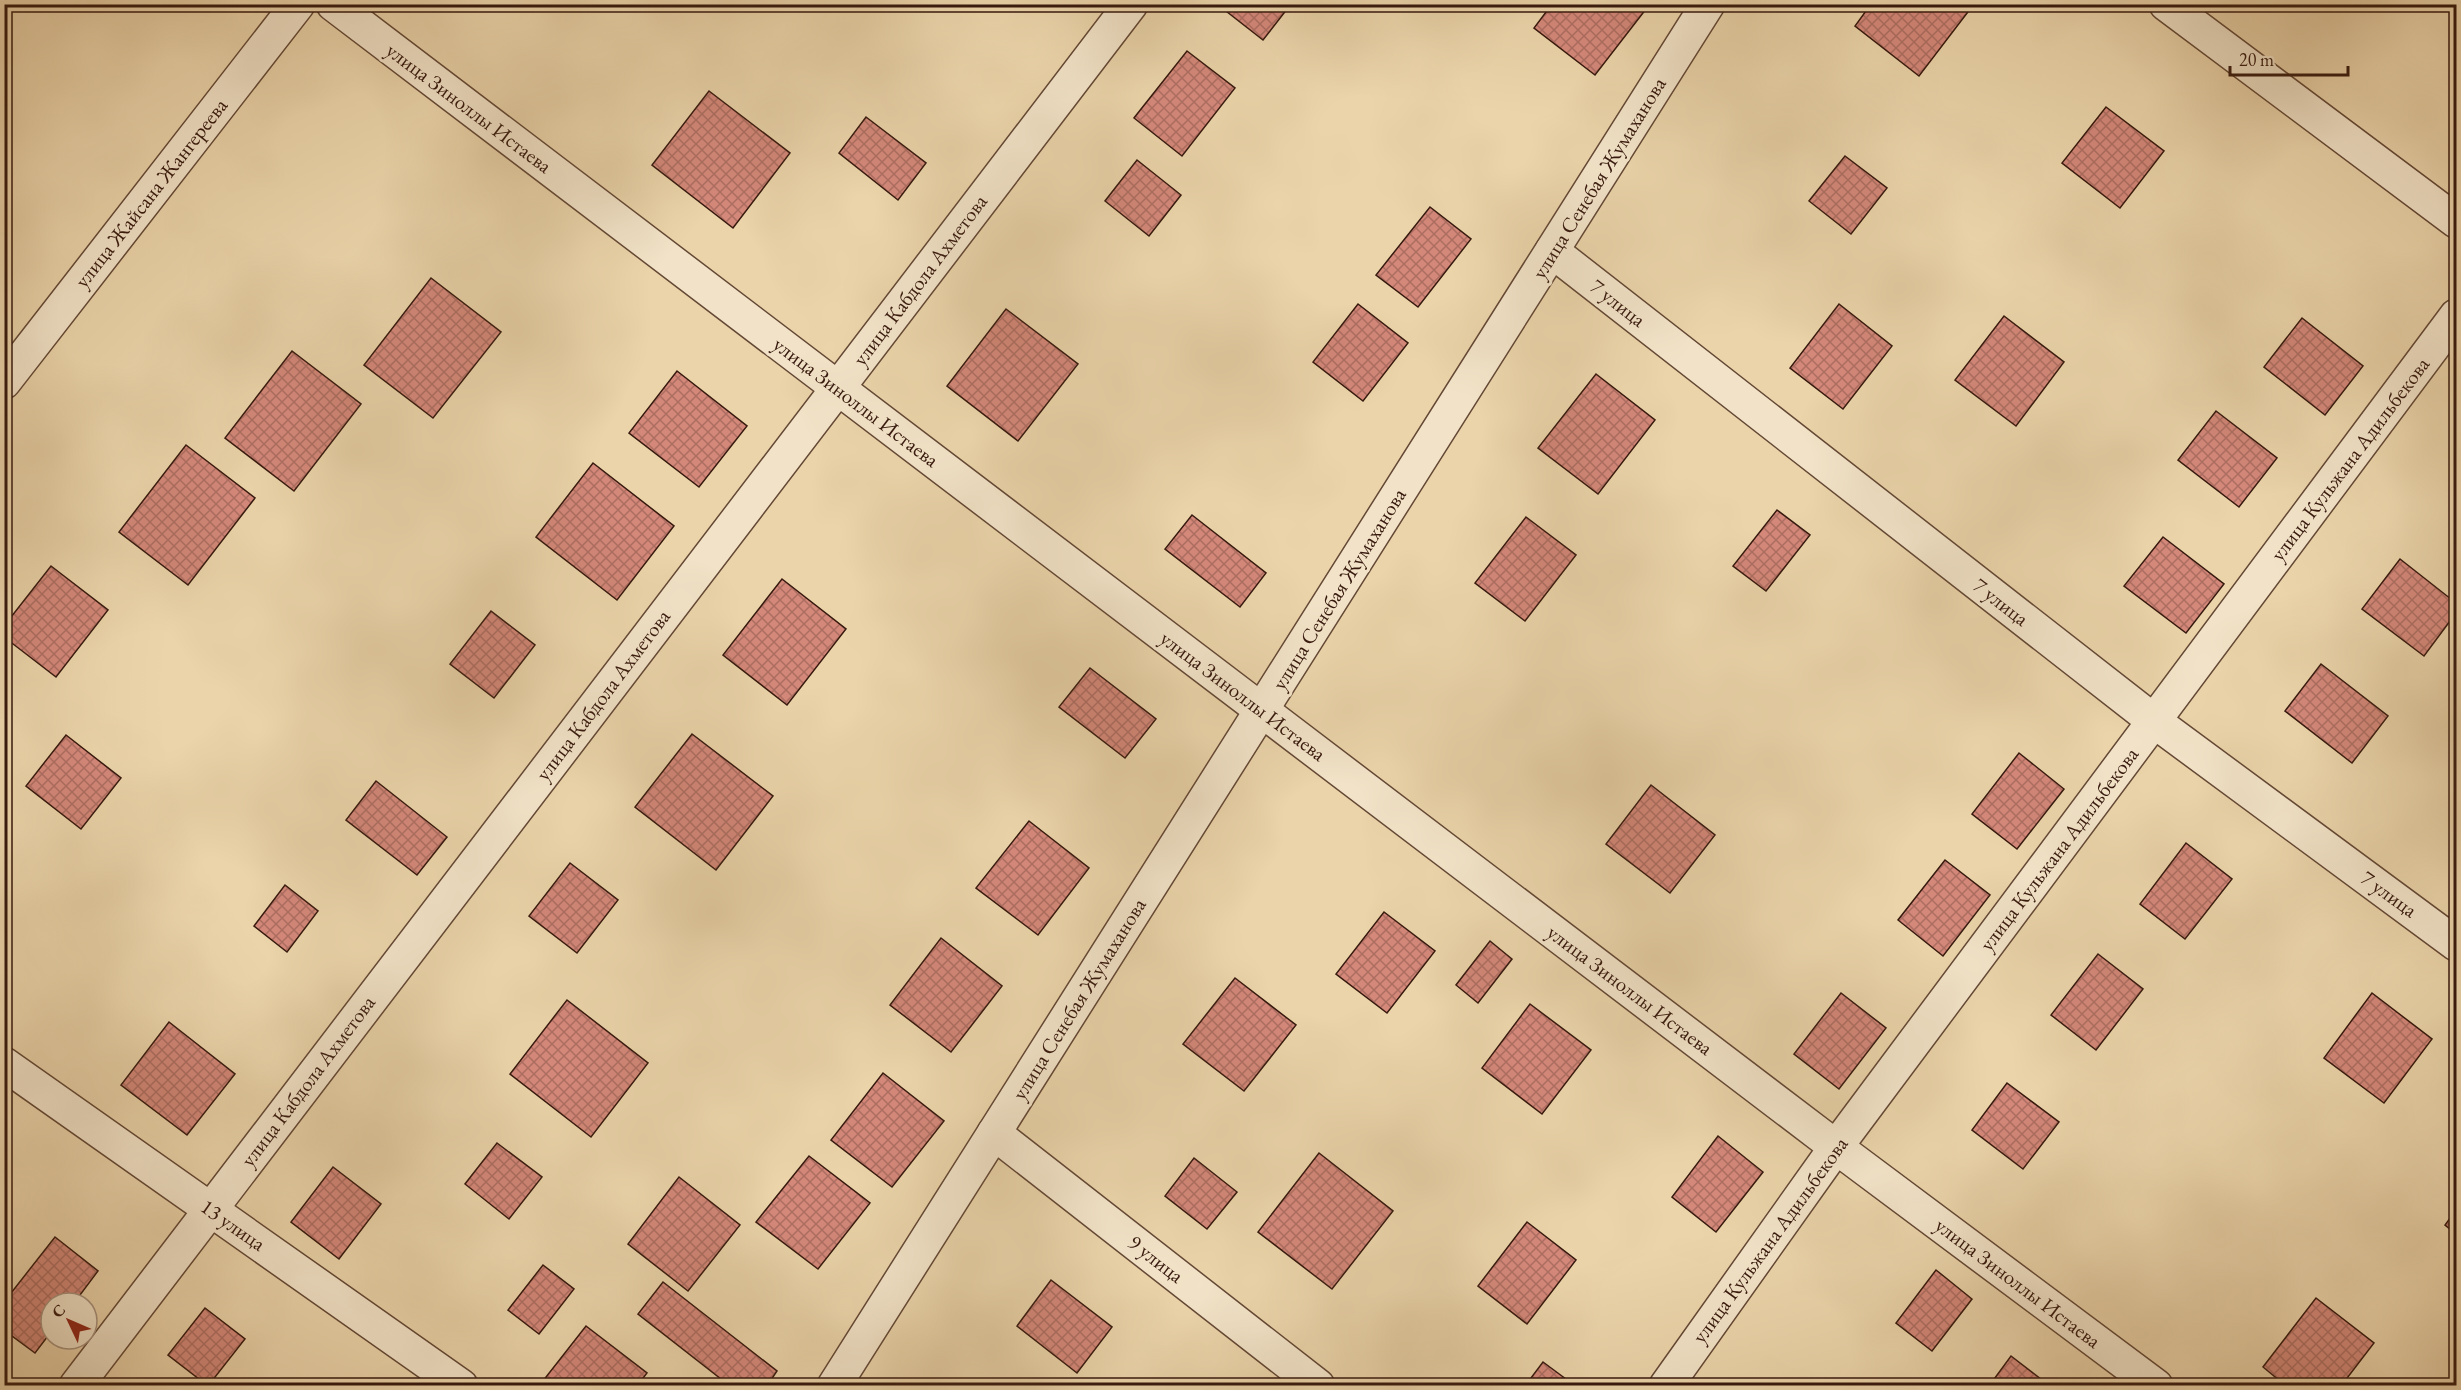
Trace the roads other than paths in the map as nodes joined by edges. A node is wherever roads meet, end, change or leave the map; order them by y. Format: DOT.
graph roads {
  1 [pos="298,4"];
  2 [pos="333,4"];
  3 [pos="1131,4"];
  4 [pos="1708,4"];
  5 [pos="2166,4"];
  6 [pos="2457,221"];
  7 [pos="1552,251"];
  8 [pos="2457,316"];
  9 [pos="4,382"];
  10 [pos="838,388"];
  11 [pos="1262,710"];
  12 [pos="2154,721"];
  13 [pos="2457,944"];
  14 [pos="4,1064"];
  15 [pos="994,1133"];
  16 [pos="1836,1147"];
  17 [pos="210,1209"];
  18 [pos="76,1386"];
  19 [pos="461,1386"];
  20 [pos="834,1386"];
  21 [pos="1318,1386"];
  22 [pos="1666,1386"];
  23 [pos="2156,1386"];
  1 -- 9 [label="street, улица Жайсана Жангереева"];
  2 -- 10 [label="street, улица Зиноллы Истаева"];
  3 -- 10 [label="street, улица Кабдола Ахметова"];
  4 -- 7 [label="street, улица Сенебая Жумаханова"];
  5 -- 6 [label="street"];
  7 -- 11 [label="street, улица Сенебая Жумаханова"];
  7 -- 12 [label="street, 7 улица"];
  8 -- 12 [label="street, улица Кульжана Адильбекова"];
  10 -- 11 [label="street, улица Зиноллы Истаева"];
  10 -- 17 [label="street, улица Кабдола Ахметова"];
  11 -- 15 [label="street, улица Сенебая Жумаханова"];
  11 -- 16 [label="street, улица Зиноллы Истаева"];
  12 -- 13 [label="street, 7 улица"];
  12 -- 16 [label="street, улица Кульжана Адильбекова"];
  14 -- 17 [label="street, 13 улица"];
  15 -- 20 [label="street, улица Сенебая Жумаханова"];
  15 -- 21 [label="street, 9 улица"];
  16 -- 22 [label="street, улица Кульжана Адильбекова"];
  16 -- 23 [label="street, улица Зиноллы Истаева"];
  17 -- 18 [label="street, улица Кабдола Ахметова"];
  17 -- 19 [label="street, 13 улица"];
}
